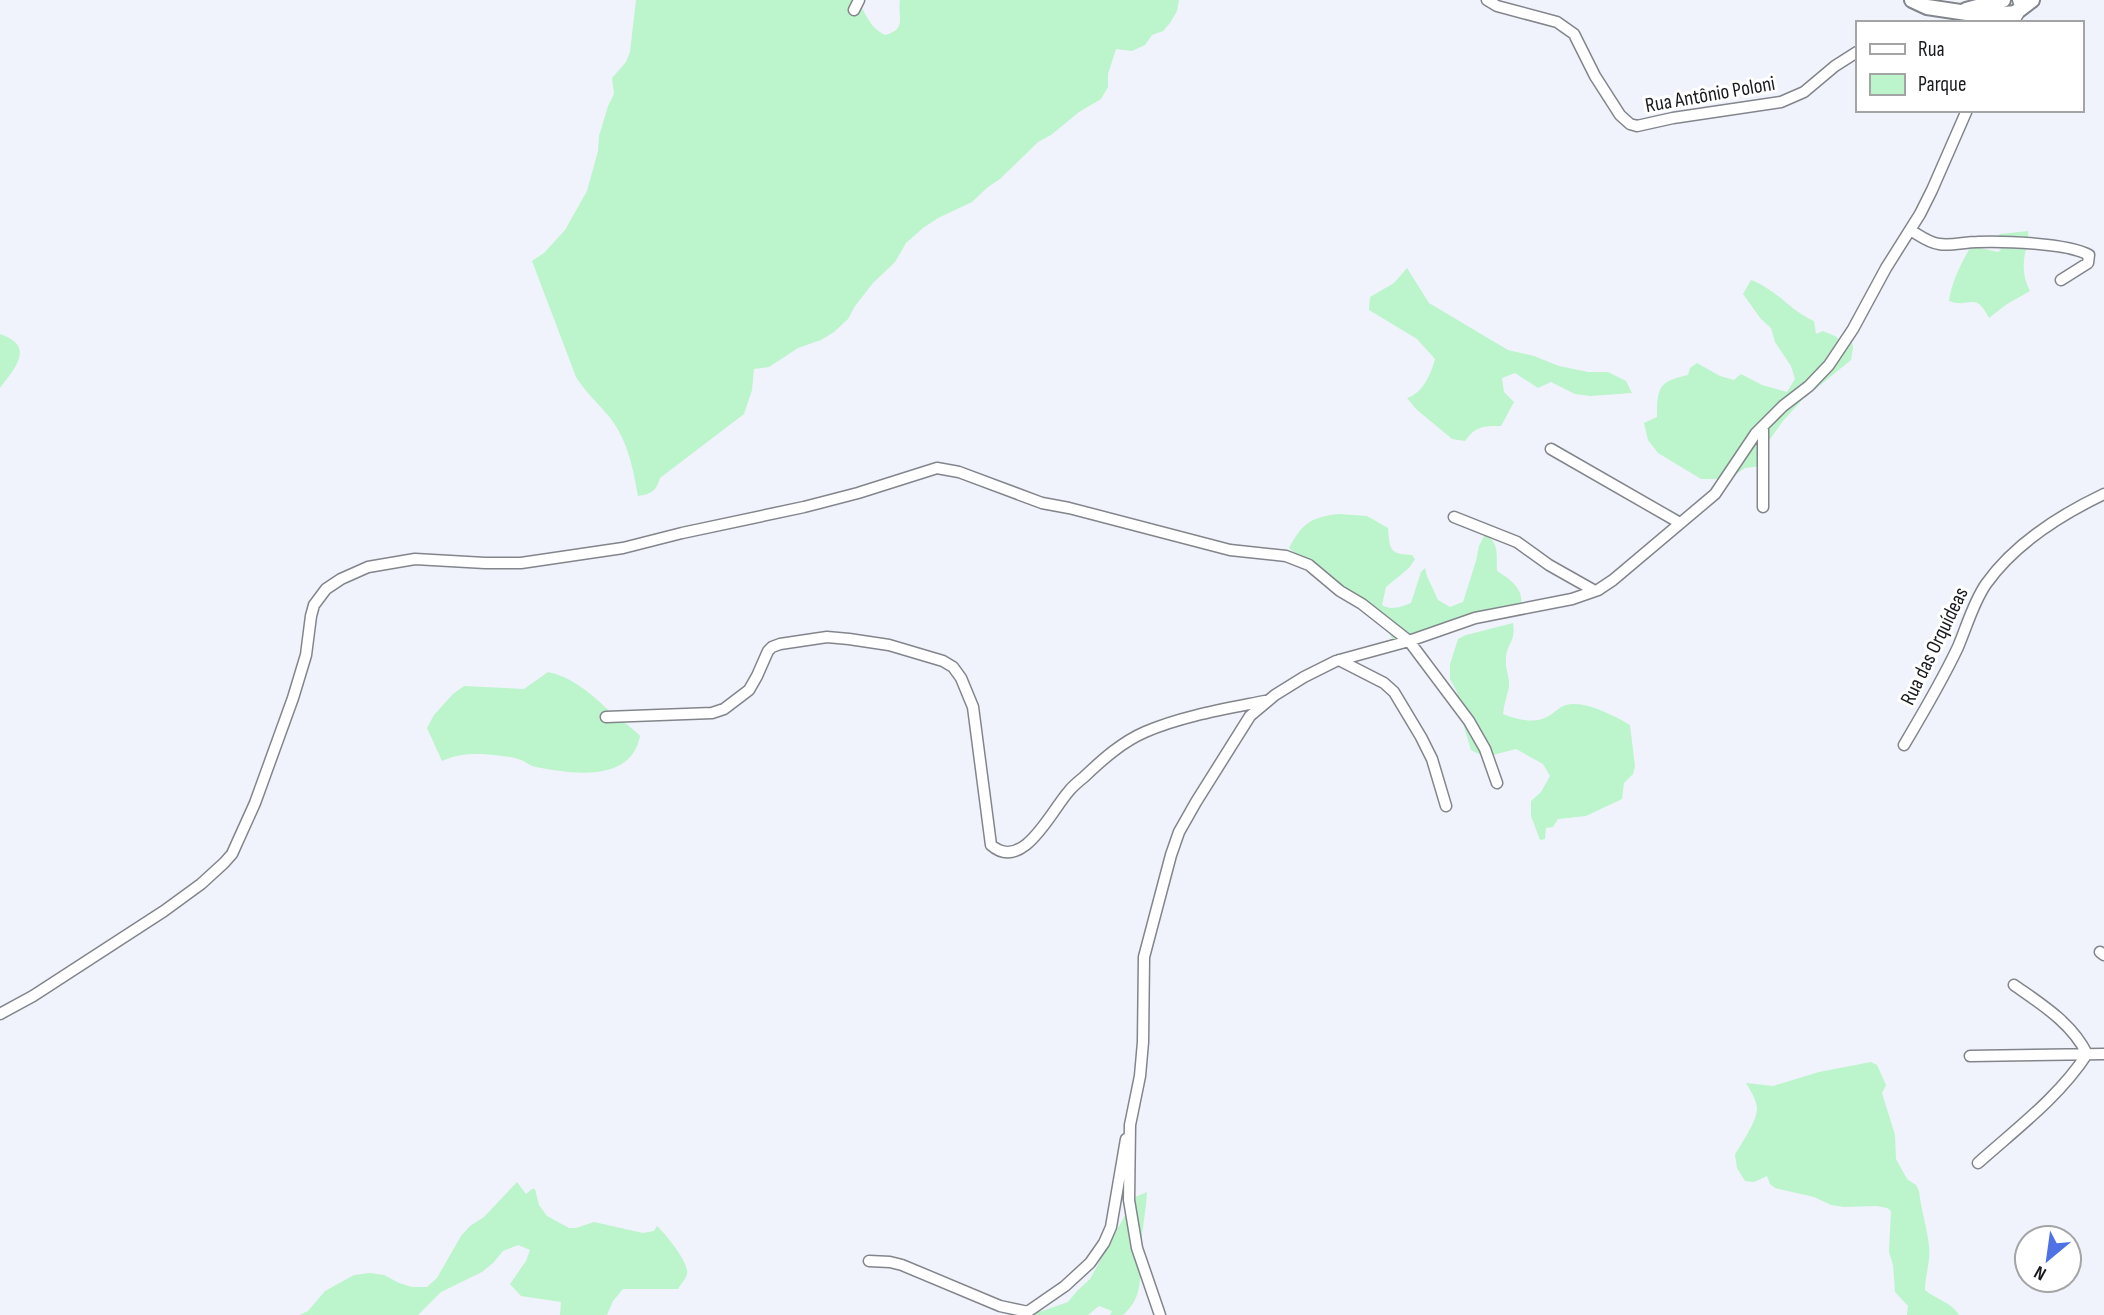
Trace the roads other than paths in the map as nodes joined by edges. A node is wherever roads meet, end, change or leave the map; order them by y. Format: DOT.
graph roads {
  1 [pos="859,0"];
  2 [pos="1487,0"];
  3 [pos="1912,0"];
  4 [pos="2024,3"];
  5 [pos="854,10"];
  6 [pos="2004,13"];
  7 [pos="1856,53"];
  8 [pos="1966,112"];
  9 [pos="1910,230"];
  10 [pos="2061,280"];
  11 [pos="1763,426"];
  12 [pos="1551,449"];
  13 [pos="2104,494"];
  14 [pos="1763,507"];
  15 [pos="1454,517"];
  16 [pos="1680,523"];
  17 [pos="1595,591"];
  18 [pos="1409,641"];
  19 [pos="1339,660"];
  20 [pos="1269,700"];
  21 [pos="606,717"];
  22 [pos="1903,745"];
  23 [pos="1497,783"];
  24 [pos="1446,806"];
  25 [pos="2014,985"];
  26 [pos="0,1014"];
  27 [pos="2087,1054"];
  28 [pos="2104,1054"];
  29 [pos="1970,1056"];
  30 [pos="1130,1125"];
  31 [pos="1978,1163"];
  32 [pos="869,1261"];
  33 [pos="1026,1313"];
  34 [pos="1160,1315"];
  1 -- 5 [label="street"];
  2 -- 7 [label="street, Rua Antônio Poloni"];
  3 -- 6 [label="main road"];
  4 -- 6 [label="main road"];
  8 -- 9 [label="street"];
  9 -- 10 [label="street"];
  9 -- 11 [label="street"];
  11 -- 14 [label="street"];
  11 -- 16 [label="street"];
  12 -- 16 [label="street"];
  13 -- 22 [label="street, Rua das Orquídeas"];
  15 -- 17 [label="street"];
  16 -- 17 [label="street"];
  17 -- 18 [label="street"];
  18 -- 19 [label="street"];
  18 -- 23 [label="street"];
  18 -- 26 [label="street"];
  19 -- 20 [label="street"];
  19 -- 24 [label="street"];
  20 -- 21 [label="street"];
  20 -- 30 [label="street"];
  25 -- 27 [label="street"];
  27 -- 28 [label="street"];
  27 -- 29 [label="street"];
  27 -- 31 [label="street"];
  30 -- 33 [label="street"];
  30 -- 34 [label="street"];
  32 -- 33 [label="street"];
}
